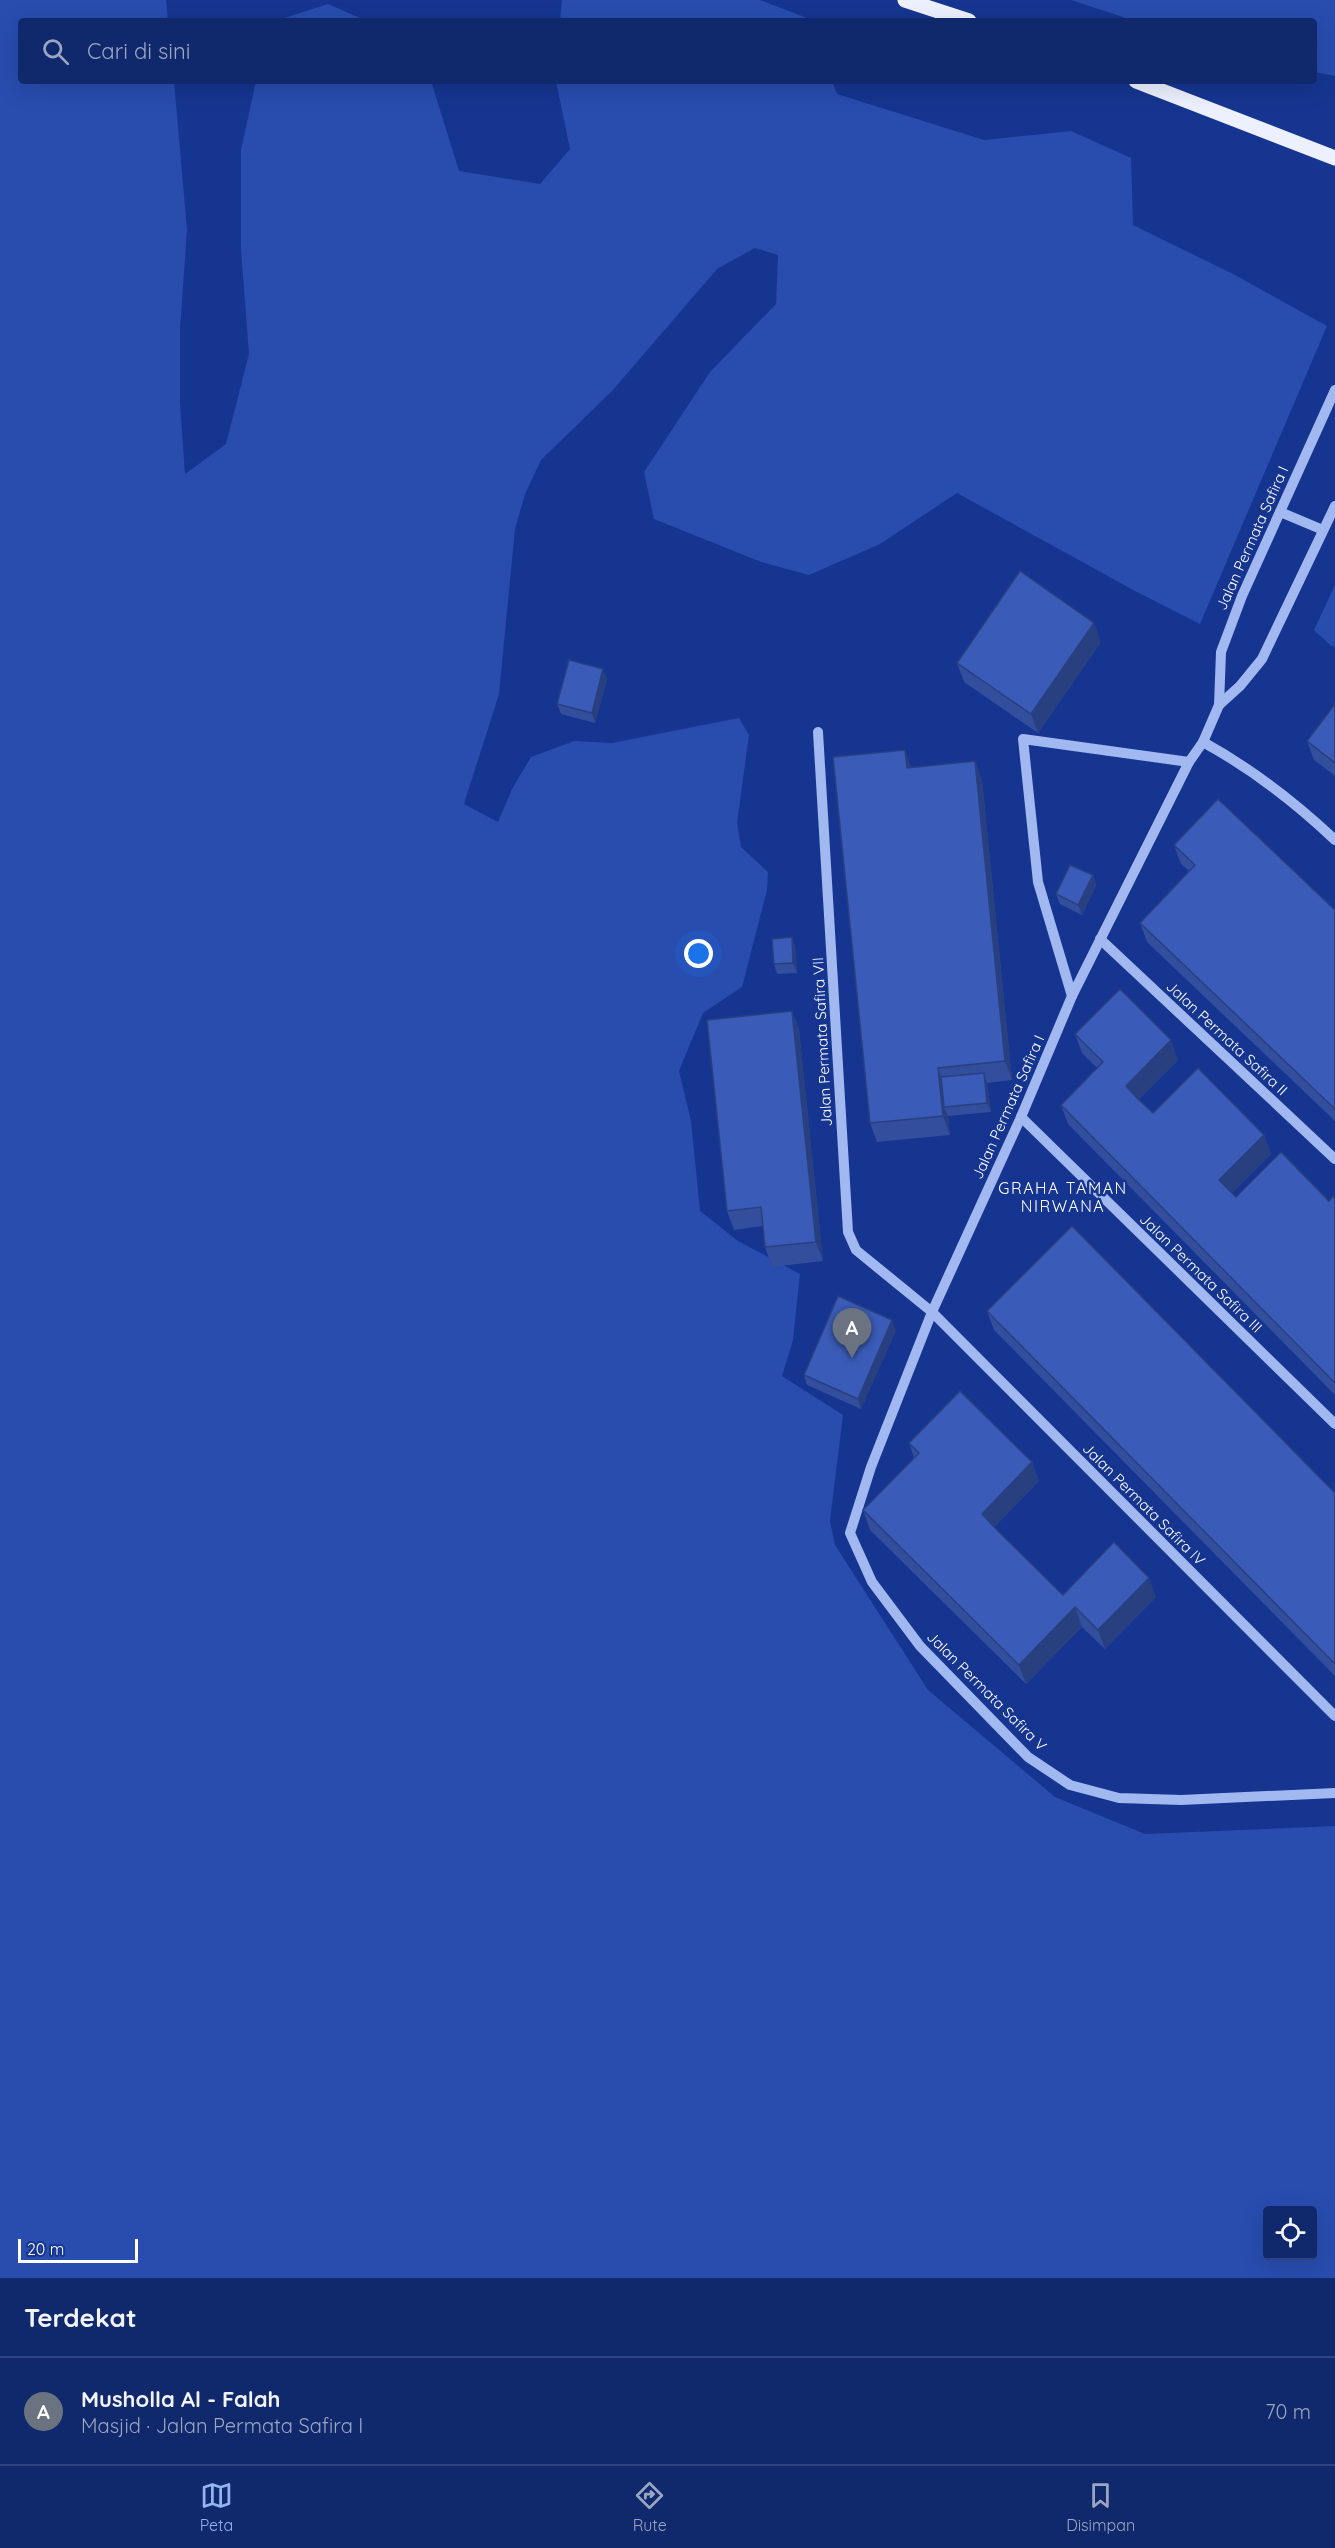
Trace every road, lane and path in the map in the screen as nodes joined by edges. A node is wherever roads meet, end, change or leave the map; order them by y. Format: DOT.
graph roads {
  1 [pos="905,0"];
  2 [pos="960,18"];
  3 [pos="1144,84"];
  4 [pos="1335,158"];
  5 [pos="1335,390"];
  6 [pos="1335,506"];
  7 [pos="1280,512"];
  8 [pos="1323,530"];
  9 [pos="1219,705"];
  10 [pos="818,732"];
  11 [pos="1203,742"];
  12 [pos="1189,762"];
  13 [pos="1335,840"];
  14 [pos="1100,939"];
  15 [pos="1072,996"];
  16 [pos="1021,1118"];
  17 [pos="1335,1159"];
  18 [pos="932,1312"];
  19 [pos="1335,1424"];
  20 [pos="850,1533"];
  21 [pos="1335,1716"];
  22 [pos="1335,1793"];
  1 -- 2 [label="main road"];
  3 -- 4 [label="main road"];
  5 -- 7 [label="street, Jalan Permata Safira I"];
  6 -- 8 [label="street, Jalan Permata Safira I"];
  7 -- 8 [label="street"];
  7 -- 9 [label="street, Jalan Permata Safira I"];
  8 -- 9 [label="street, Jalan Permata Safira I"];
  9 -- 11 [label="street, Jalan Permata Safira I"];
  10 -- 18 [label="street, Jalan Permata Safira VII"];
  11 -- 12 [label="street, Jalan Permata Safira I"];
  11 -- 13 [label="street"];
  12 -- 14 [label="street, Jalan Permata Safira I"];
  12 -- 15 [label="street"];
  14 -- 15 [label="street, Jalan Permata Safira I"];
  14 -- 17 [label="street, Jalan Permata Safira II"];
  15 -- 16 [label="street, Jalan Permata Safira I"];
  16 -- 18 [label="street, Jalan Permata Safira I"];
  16 -- 19 [label="street, Jalan Permata Safira III"];
  18 -- 20 [label="street, Jalan Permata Safira I"];
  18 -- 21 [label="street, Jalan Permata Safira IV"];
  20 -- 22 [label="street, Jalan Permata Safira V"];
}
